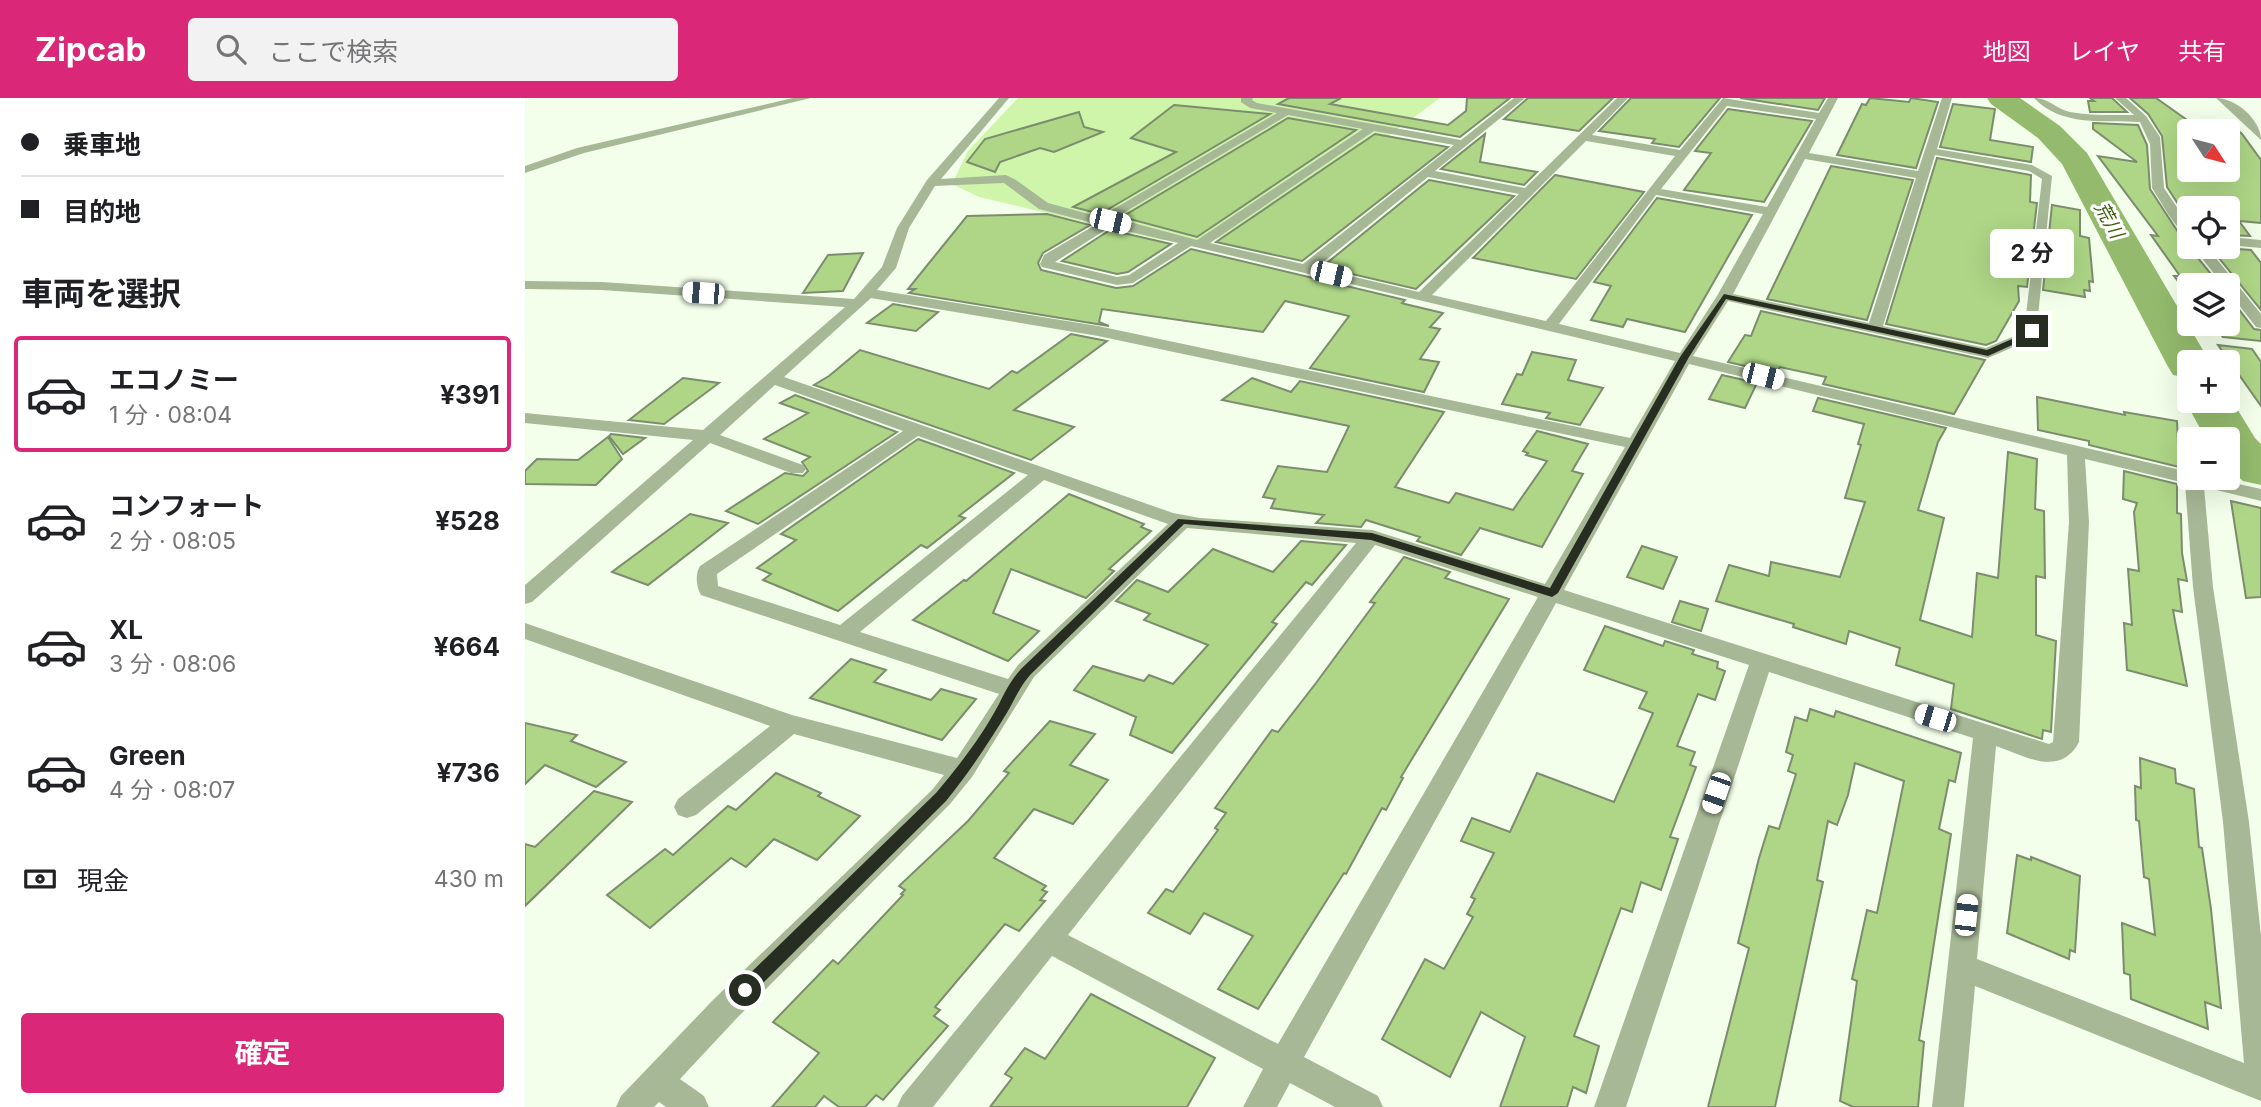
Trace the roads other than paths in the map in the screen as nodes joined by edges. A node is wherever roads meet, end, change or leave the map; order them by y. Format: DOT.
graph roads {
  1 [pos="806,98"];
  2 [pos="1004,98"];
  3 [pos="1248,98"];
  4 [pos="1520,98"];
  5 [pos="1623,98"];
  6 [pos="1947,98"];
  7 [pos="2039,98"];
  8 [pos="2120,98"];
  9 [pos="2221,98"];
  10 [pos="1726,100"];
  11 [pos="1828,107"];
  12 [pos="1286,112"];
  13 [pos="2143,119"];
  14 [pos="1372,127"];
  15 [pos="1583,137"];
  16 [pos="2261,137"];
  17 [pos="1462,144"];
  18 [pos="1929,151"];
  19 [pos="1683,154"];
  20 [pos="1803,155"];
  21 [pos="525,170"];
  22 [pos="1426,173"];
  23 [pos="1922,174"];
  24 [pos="931,183"];
  25 [pos="1653,191"];
  26 [pos="1528,192"];
  27 [pos="1771,212"];
  28 [pos="2177,217"];
  29 [pos="1107,220"];
  30 [pos="1196,242"];
  31 [pos="2240,242"];
  32 [pos="2261,244"];
  33 [pos="2210,259"];
  34 [pos="1307,268"];
  35 [pos="525,285"];
  36 [pos="1423,295"];
  37 [pos="1724,296"];
  38 [pos="862,298"];
  39 [pos="2261,324"];
  40 [pos="1550,326"];
  41 [pos="1875,328"];
  42 [pos="1685,357"];
  43 [pos="772,379"];
  44 [pos="525,418"];
  45 [pos="918,429"];
  46 [pos="707,436"];
  47 [pos="1635,444"];
  48 [pos="2076,452"];
  49 [pos="797,469"];
  50 [pos="1042,473"];
  51 [pos="2177,475"];
  52 [pos="2192,490"];
  53 [pos="2240,490"];
  54 [pos="2261,495"];
  55 [pos="1182,521"];
  56 [pos="1372,536"];
  57 [pos="1552,593"];
  58 [pos="525,597"];
  59 [pos="525,631"];
  60 [pos="842,635"];
  61 [pos="1761,662"];
  62 [pos="1011,689"];
  63 [pos="790,724"];
  64 [pos="1985,734"];
  65 [pos="963,770"];
  66 [pos="687,807"];
  67 [pos="1049,940"];
  68 [pos="1961,967"];
  69 [pos="1284,1062"];
  70 [pos="658,1082"];
  71 [pos="2261,1084"];
  72 [pos="632,1107"];
  73 [pos="693,1107"];
  74 [pos="913,1107"];
  75 [pos="1259,1107"];
  76 [pos="1367,1107"];
  77 [pos="1610,1107"];
  78 [pos="1948,1107"];
  1 -- 21 [label="street"];
  2 -- 24 [label="street"];
  3 -- 12 [label="street"];
  4 -- 17 [label="street"];
  5 -- 15 [label="street"];
  6 -- 18 [label="street"];
  7 -- 13 [label="street"];
  8 -- 13 [label="street"];
  9 -- 16 [label="street"];
  10 -- 11 [label="street"];
  10 -- 19 [label="street"];
  11 -- 20 [label="street"];
  12 -- 14 [label="street"];
  12 -- 29 [label="street"];
  13 -- 28 [label="street"];
  14 -- 17 [label="street"];
  14 -- 30 [label="street"];
  15 -- 19 [label="street"];
  15 -- 26 [label="street"];
  17 -- 22 [label="street"];
  18 -- 23 [label="street"];
  18 -- 41 [label="street"];
  19 -- 25 [label="street"];
  20 -- 23 [label="street"];
  20 -- 27 [label="street"];
  22 -- 26 [label="street"];
  22 -- 34 [label="street"];
  23 -- 41 [label="street"];
  24 -- 29 [label="street"];
  24 -- 38 [label="street"];
  25 -- 27 [label="street"];
  25 -- 40 [label="street"];
  26 -- 36 [label="street"];
  27 -- 37 [label="street"];
  29 -- 30 [label="street"];
  29 -- 30 [label="street"];
  30 -- 34 [label="street"];
  31 -- 32 [label="street"];
  33 -- 39 [label="street"];
  34 -- 36 [label="street"];
  35 -- 38 [label="street"];
  36 -- 40 [label="street"];
  37 -- 41 [label="street"];
  37 -- 42 [label="street"];
  38 -- 43 [label="street"];
  38 -- 47 [label="street"];
  40 -- 42 [label="street"];
  42 -- 47 [label="street"];
  42 -- 48 [label="street"];
  43 -- 45 [label="street"];
  43 -- 46 [label="street"];
  44 -- 46 [label="street"];
  45 -- 50 [label="street"];
  45 -- 60 [label="street"];
  46 -- 49 [label="street"];
  46 -- 58 [label="street"];
  47 -- 57 [label="street"];
  48 -- 51 [label="street"];
  48 -- 64 [label="street"];
  50 -- 55 [label="street"];
  50 -- 60 [label="street"];
  52 -- 71 [label="street"];
  53 -- 54 [label="street"];
  55 -- 56 [label="street"];
  55 -- 62 [label="street"];
  56 -- 57 [label="street"];
  56 -- 67 [label="street"];
  57 -- 61 [label="street"];
  57 -- 69 [label="street"];
  59 -- 63 [label="street"];
  60 -- 62 [label="street"];
  61 -- 64 [label="street"];
  61 -- 77 [label="street"];
  62 -- 65 [label="street"];
  63 -- 65 [label="street"];
  63 -- 66 [label="street"];
  64 -- 68 [label="street"];
  65 -- 70 [label="street"];
  67 -- 69 [label="street"];
  67 -- 74 [label="street"];
  68 -- 71 [label="street"];
  68 -- 78 [label="street"];
  69 -- 75 [label="street"];
  69 -- 76 [label="street"];
  70 -- 72 [label="street"];
  70 -- 73 [label="street"];
}
